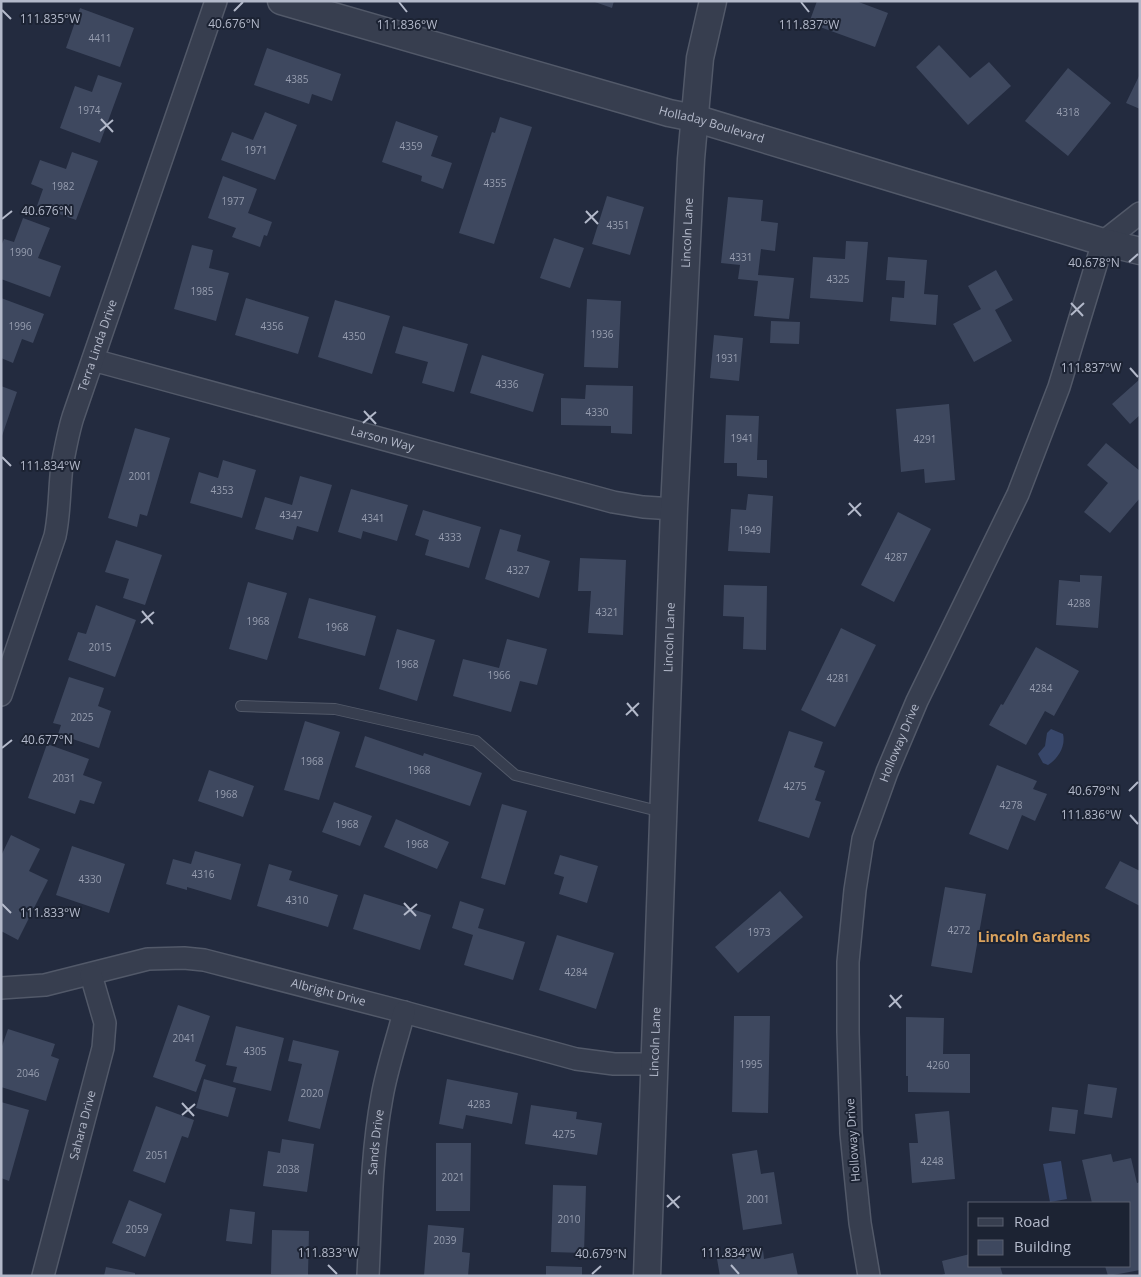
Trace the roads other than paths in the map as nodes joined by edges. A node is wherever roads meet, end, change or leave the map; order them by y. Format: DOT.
graph roads {
  1 [pos="216,1"];
  2 [pos="281,1"];
  3 [pos="713,1"];
  4 [pos="694,118"];
  5 [pos="1140,212"];
  6 [pos="1103,242"];
  7 [pos="1140,251"];
  8 [pos="93,360"];
  9 [pos="674,509"];
  10 [pos="1,695"];
  11 [pos="241,706"];
  12 [pos="662,812"];
  13 [pos="91,975"];
  14 [pos="1,988"];
  15 [pos="404,1012"];
  16 [pos="653,1064"];
  17 [pos="43,1276"];
  18 [pos="368,1276"];
  19 [pos="647,1276"];
  20 [pos="868,1276"];
  1 -- 8 [label="street, Terra Linda Drive"];
  2 -- 4 [label="street, Holladay Boulevard"];
  3 -- 4 [label="street, Lincoln Lane"];
  4 -- 6 [label="street, Holladay Boulevard"];
  4 -- 9 [label="street, Lincoln Lane"];
  5 -- 6 [label="street"];
  6 -- 7 [label="street, Holladay Boulevard"];
  6 -- 20 [label="street, Holloway Drive"];
  8 -- 9 [label="street, Larson Way"];
  8 -- 10 [label="street, Terra Linda Drive"];
  9 -- 12 [label="street, Lincoln Lane"];
  11 -- 12 [label="lane"];
  12 -- 16 [label="street, Lincoln Lane"];
  13 -- 14 [label="street, Albright Drive"];
  13 -- 15 [label="street, Albright Drive"];
  13 -- 17 [label="street, Sahara Drive"];
  15 -- 16 [label="street, Albright Drive"];
  15 -- 18 [label="street, Sands Drive"];
  16 -- 19 [label="street, Lincoln Lane"];
}
